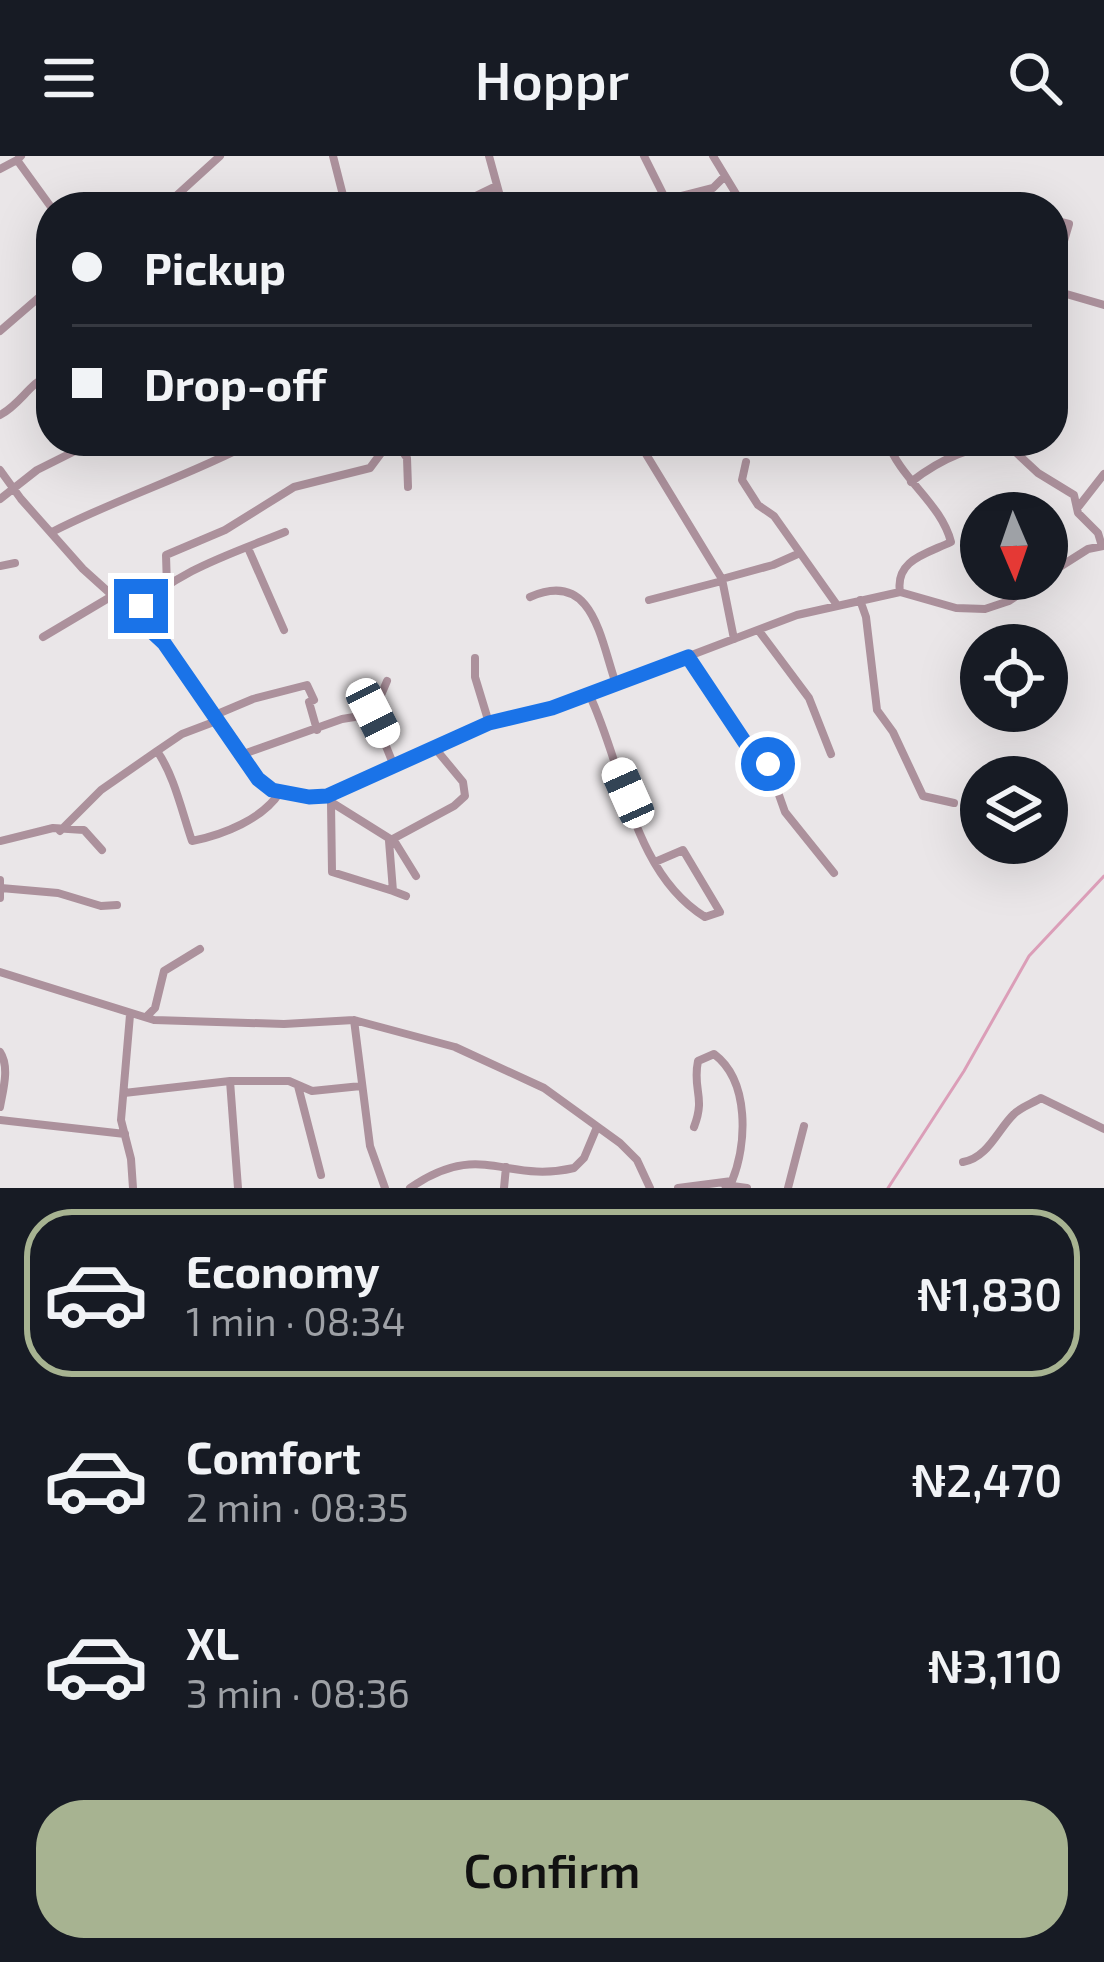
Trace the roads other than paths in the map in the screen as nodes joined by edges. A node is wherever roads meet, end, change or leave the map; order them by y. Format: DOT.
graph roads {
  1 [pos="220,156"];
  2 [pos="332,156"];
  3 [pos="489,156"];
  4 [pos="644,156"];
  5 [pos="713,156"];
  6 [pos="19,158"];
  7 [pos="0,169"];
  8 [pos="725,176"];
  9 [pos="496,186"];
  10 [pos="41,192"];
  11 [pos="180,192"];
  12 [pos="339,192"];
  13 [pos="484,192"];
  14 [pos="498,192"];
  15 [pos="662,192"];
  16 [pos="697,192"];
  17 [pos="735,192"];
  18 [pos="1068,294"];
  19 [pos="36,300"];
  20 [pos="1104,305"];
  21 [pos="0,331"];
  22 [pos="36,383"];
  23 [pos="0,415"];
  24 [pos="65,456"];
  25 [pos="222,456"];
  26 [pos="380,456"];
  27 [pos="405,456"];
  28 [pos="647,456"];
  29 [pos="896,456"];
  30 [pos="953,456"];
  31 [pos="1020,456"];
  32 [pos="746,462"];
  33 [pos="0,470"];
  34 [pos="1104,474"];
  35 [pos="911,482"];
  36 [pos="409,487"];
  37 [pos="14,488"];
  38 [pos="0,499"];
  39 [pos="1079,506"];
  40 [pos="52,532"];
  41 [pos="285,532"];
  42 [pos="1103,546"];
  43 [pos="248,548"];
  44 [pos="800,553"];
  45 [pos="1068,560"];
  46 [pos="15,563"];
  47 [pos="0,566"];
  48 [pos="723,580"];
  49 [pos="167,587"];
  50 [pos="900,592"];
  51 [pos="112,596"];
  52 [pos="530,597"];
  53 [pos="649,600"];
  54 [pos="860,600"];
  55 [pos="1011,600"];
  56 [pos="837,605"];
  57 [pos="133,614"];
  58 [pos="284,630"];
  59 [pos="758,630"];
  60 [pos="43,637"];
  61 [pos="734,639"];
  62 [pos="688,657"];
  63 [pos="475,658"];
  64 [pos="387,681"];
  65 [pos="616,684"];
  66 [pos="589,694"];
  67 [pos="373,713"];
  68 [pos="217,718"];
  69 [pos="489,723"];
  70 [pos="317,730"];
  71 [pos="434,747"];
  72 [pos="157,751"];
  73 [pos="832,754"];
  74 [pos="238,755"];
  75 [pos="394,766"];
  76 [pos="280,792"];
  77 [pos="329,799"];
  78 [pos="954,802"];
  79 [pos="60,830"];
  80 [pos="0,841"];
  81 [pos="389,841"];
  82 [pos="102,850"];
  83 [pos="655,862"];
  84 [pos="833,873"];
  85 [pos="416,876"];
  86 [pos="0,884"];
  87 [pos="393,891"];
  88 [pos="406,896"];
  89 [pos="0,898"];
  90 [pos="117,905"];
  91 [pos="200,949"];
  92 [pos="0,972"];
  93 [pos="130,1015"];
  94 [pos="146,1018"];
  95 [pos="354,1020"];
  96 [pos="0,1052"];
  97 [pos="230,1081"];
  98 [pos="298,1085"];
  99 [pos="361,1085"];
  100 [pos="124,1093"];
  101 [pos="0,1107"];
  102 [pos="0,1120"];
  103 [pos="804,1126"];
  104 [pos="597,1127"];
  105 [pos="694,1127"];
  106 [pos="1104,1129"];
  107 [pos="125,1134"];
  108 [pos="964,1162"];
  109 [pos="506,1167"];
  110 [pos="321,1175"];
  111 [pos="721,1185"];
  112 [pos="133,1188"];
  113 [pos="238,1188"];
  114 [pos="385,1188"];
  115 [pos="410,1188"];
  116 [pos="504,1188"];
  117 [pos="650,1188"];
  118 [pos="678,1188"];
  119 [pos="747,1188"];
  120 [pos="788,1188"];
  1 -- 11 [label="street"];
  2 -- 12 [label="street"];
  3 -- 9 [label="street"];
  4 -- 15 [label="street"];
  5 -- 8 [label="street"];
  6 -- 7 [label="street"];
  6 -- 10 [label="street"];
  8 -- 16 [label="street"];
  8 -- 17 [label="street"];
  9 -- 13 [label="street"];
  9 -- 14 [label="street"];
  18 -- 20 [label="street"];
  19 -- 21 [label="street"];
  22 -- 23 [label="street"];
  24 -- 37 [label="street"];
  25 -- 40 [label="street"];
  26 -- 49 [label="street"];
  27 -- 36 [label="street"];
  28 -- 48 [label="street"];
  29 -- 35 [label="street"];
  30 -- 35 [label="street"];
  31 -- 39 [label="street"];
  32 -- 44 [label="street"];
  33 -- 37 [label="street"];
  34 -- 39 [label="street"];
  35 -- 50 [label="street"];
  37 -- 38 [label="street"];
  37 -- 40 [label="street"];
  39 -- 42 [label="street"];
  40 -- 51 [label="street"];
  41 -- 43 [label="street"];
  42 -- 45 [label="street"];
  43 -- 49 [label="street"];
  43 -- 58 [label="street"];
  44 -- 48 [label="street"];
  44 -- 56 [label="street"];
  46 -- 47 [label="street"];
  48 -- 53 [label="street"];
  48 -- 61 [label="street"];
  49 -- 57 [label="street"];
  50 -- 54 [label="street"];
  50 -- 55 [label="street"];
  51 -- 57 [label="street"];
  51 -- 60 [label="street"];
  52 -- 65 [label="street"];
  54 -- 56 [label="street"];
  54 -- 78 [label="street"];
  56 -- 59 [label="street"];
  57 -- 68 [label="street"];
  59 -- 61 [label="street"];
  59 -- 73 [label="street"];
  61 -- 62 [label="street"];
  62 -- 65 [label="street"];
  62 -- 84 [label="street"];
  63 -- 69 [label="street"];
  64 -- 67 [label="street"];
  65 -- 66 [label="street"];
  66 -- 69 [label="street"];
  66 -- 83 [label="street"];
  67 -- 70 [label="street"];
  67 -- 75 [label="street"];
  68 -- 70 [label="street"];
  68 -- 72 [label="street"];
  68 -- 74 [label="street"];
  69 -- 71 [label="street"];
  70 -- 74 [label="street"];
  71 -- 75 [label="street"];
  71 -- 81 [label="street"];
  72 -- 76 [label="street"];
  72 -- 79 [label="street"];
  74 -- 76 [label="street"];
  75 -- 77 [label="street"];
  76 -- 77 [label="street"];
  77 -- 81 [label="street"];
  77 -- 87 [label="street"];
  79 -- 80 [label="street"];
  79 -- 82 [label="street"];
  81 -- 85 [label="street"];
  81 -- 87 [label="street"];
  83 -- 83 [label="street"];
  86 -- 89 [label="street"];
  86 -- 90 [label="street"];
  87 -- 88 [label="street"];
  91 -- 94 [label="street"];
  92 -- 93 [label="street"];
  93 -- 94 [label="street"];
  93 -- 100 [label="street"];
  94 -- 95 [label="street"];
  95 -- 99 [label="street"];
  95 -- 104 [label="street"];
  96 -- 101 [label="street"];
  97 -- 98 [label="street"];
  97 -- 100 [label="street"];
  97 -- 113 [label="street"];
  98 -- 99 [label="street"];
  98 -- 110 [label="street"];
  99 -- 114 [label="street"];
  100 -- 107 [label="street"];
  102 -- 107 [label="street"];
  103 -- 120 [label="street"];
  104 -- 109 [label="street"];
  104 -- 117 [label="street"];
  105 -- 111 [label="street"];
  106 -- 108 [label="street"];
  107 -- 112 [label="street"];
  109 -- 115 [label="street"];
  109 -- 116 [label="street"];
  111 -- 118 [label="street"];
  111 -- 119 [label="street"];
}
